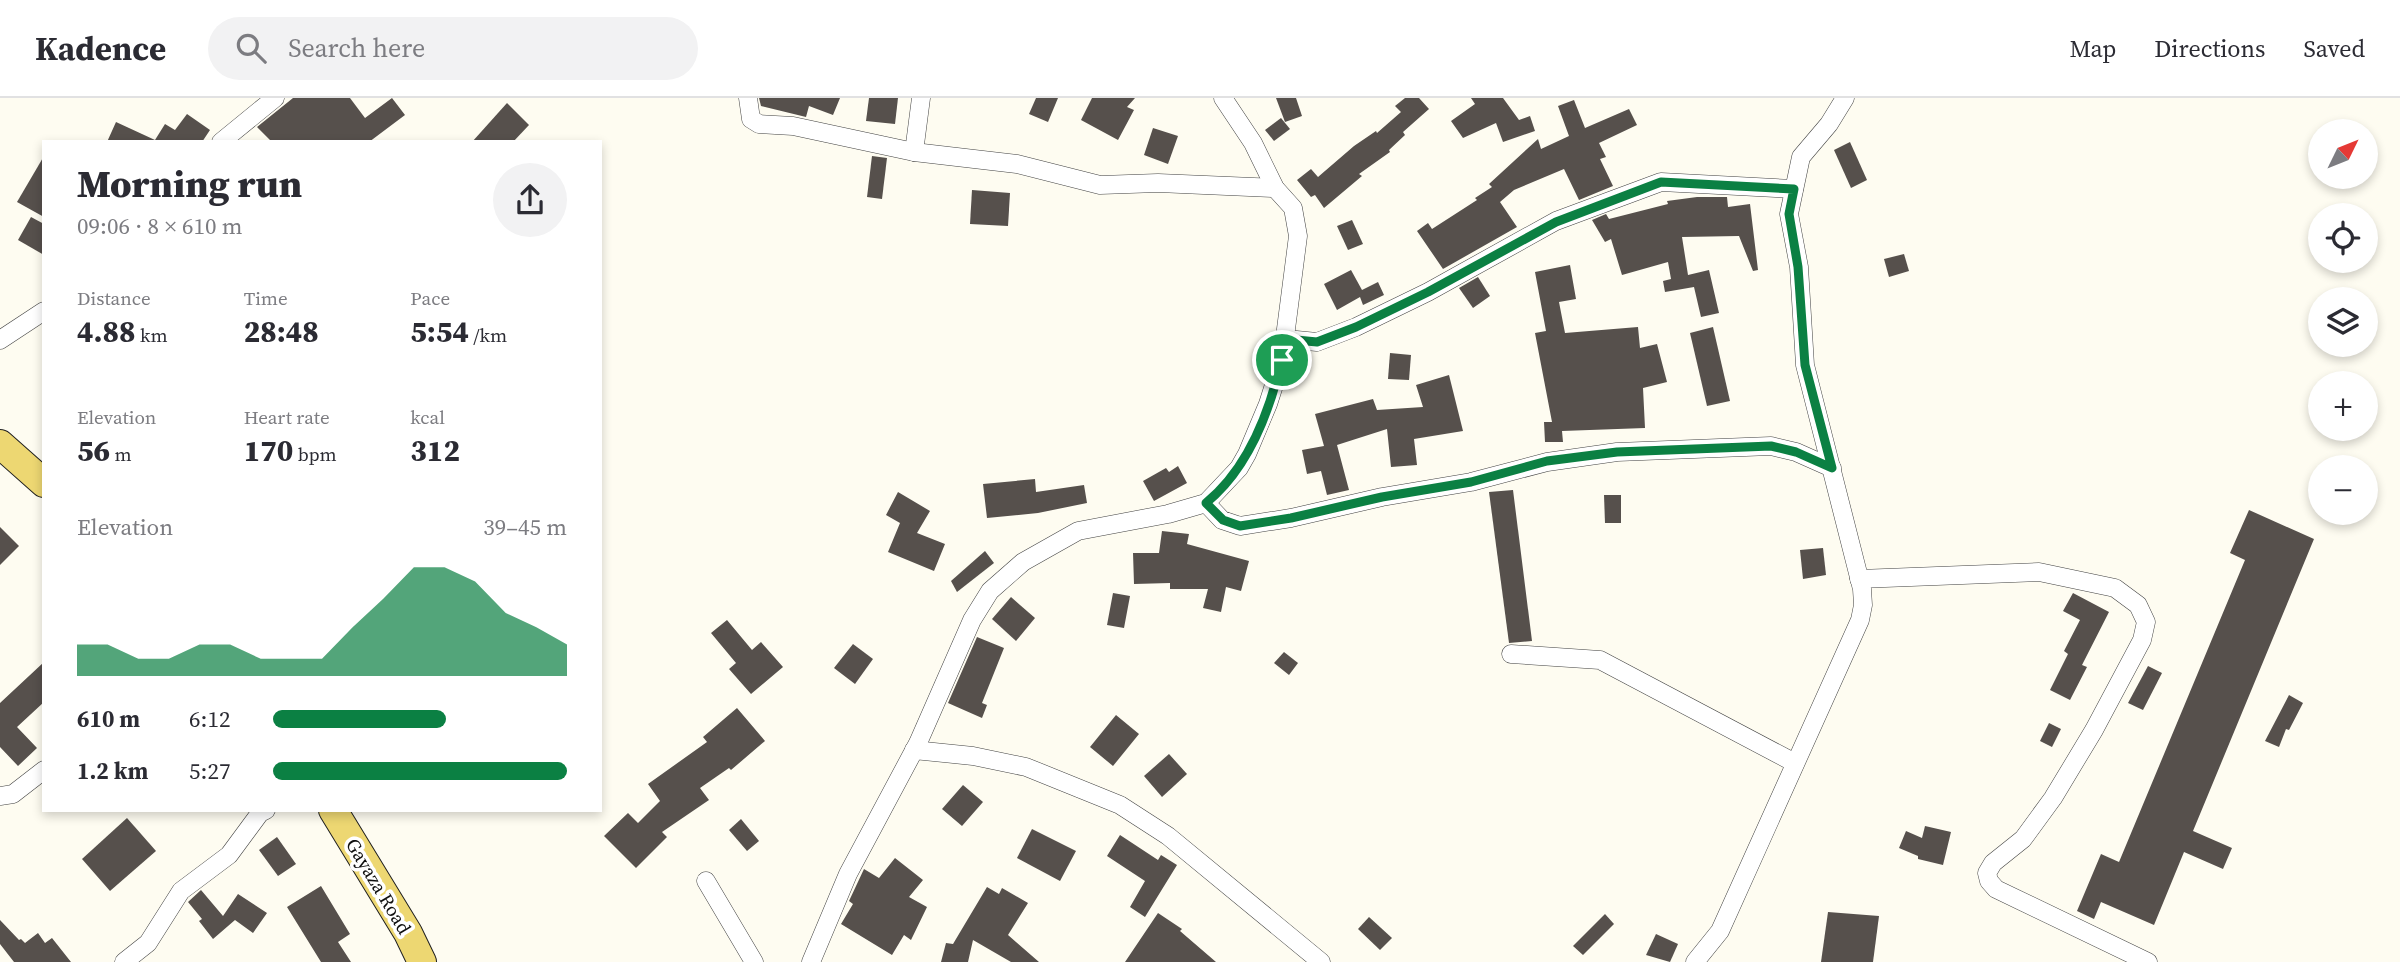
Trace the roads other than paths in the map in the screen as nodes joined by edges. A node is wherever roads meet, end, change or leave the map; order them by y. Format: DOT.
graph roads {
  1 [pos="275,98"];
  2 [pos="748,98"];
  3 [pos="921,98"];
  4 [pos="1223,98"];
  5 [pos="1845,98"];
  6 [pos="223,140"];
  7 [pos="914,152"];
  8 [pos="1275,188"];
  9 [pos="1794,189"];
  10 [pos="42,312"];
  11 [pos="1286,339"];
  12 [pos="0,340"];
  13 [pos="0,444"];
  14 [pos="1832,468"];
  15 [pos="42,481"];
  16 [pos="1206,503"];
  17 [pos="1859,579"];
  18 [pos="1511,654"];
  19 [pos="914,750"];
  20 [pos="1795,763"];
  21 [pos="42,772"];
  22 [pos="0,796"];
  23 [pos="262,812"];
  24 [pos="334,812"];
  25 [pos="706,881"];
  26 [pos="124,962"];
  27 [pos="422,962"];
  28 [pos="754,962"];
  29 [pos="811,962"];
  30 [pos="1321,962"];
  31 [pos="1695,962"];
  32 [pos="2148,962"];
  1 -- 6 [label="street"];
  2 -- 7 [label="street"];
  3 -- 7 [label="street"];
  4 -- 8 [label="street"];
  5 -- 9 [label="street"];
  7 -- 8 [label="street"];
  8 -- 11 [label="street"];
  9 -- 11 [label="street"];
  9 -- 14 [label="street"];
  10 -- 12 [label="street"];
  11 -- 16 [label="street"];
  13 -- 15 [label="main road"];
  14 -- 16 [label="street"];
  14 -- 17 [label="street"];
  16 -- 19 [label="street"];
  17 -- 20 [label="street"];
  17 -- 32 [label="street"];
  18 -- 20 [label="street"];
  19 -- 29 [label="street"];
  19 -- 30 [label="street"];
  20 -- 31 [label="street"];
  21 -- 22 [label="street"];
  23 -- 26 [label="street"];
  24 -- 27 [label="main road, Gayaza Road"];
  25 -- 28 [label="street"];
}
